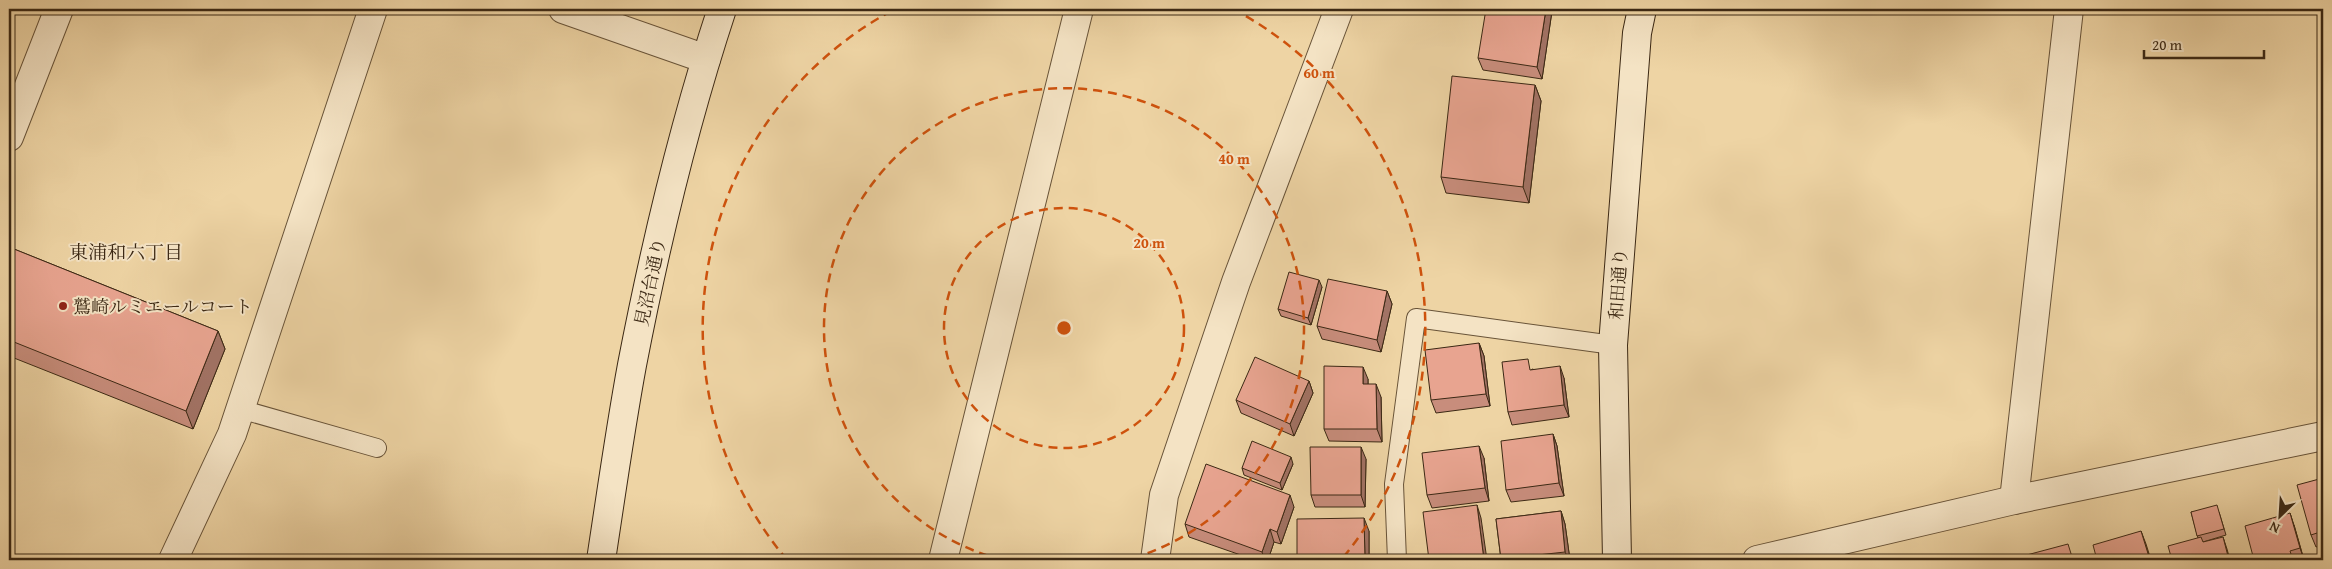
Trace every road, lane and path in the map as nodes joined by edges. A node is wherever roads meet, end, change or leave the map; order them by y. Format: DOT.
graph roads {
  1 [pos="59,9"];
  2 [pos="373,9"];
  3 [pos="563,9"];
  4 [pos="722,9"];
  5 [pos="1079,9"];
  6 [pos="1339,9"];
  7 [pos="1642,9"];
  8 [pos="2069,9"];
  9 [pos="706,59"];
  10 [pos="9,137"];
  11 [pos="1613,345"];
  12 [pos="240,409"];
  13 [pos="2323,436"];
  14 [pos="377,448"];
  15 [pos="2014,500"];
  16 [pos="173,560"];
  17 [pos="601,560"];
  18 [pos="944,560"];
  19 [pos="1155,560"];
  20 [pos="1397,560"];
  21 [pos="1617,560"];
  22 [pos="1757,560"];
  1 -- 10 [label="street"];
  2 -- 12 [label="street"];
  3 -- 9 [label="street"];
  4 -- 9 [label="street, 見沼台通り"];
  5 -- 18 [label="street"];
  6 -- 19 [label="street"];
  7 -- 11 [label="street, 和田通り"];
  8 -- 15 [label="street"];
  9 -- 17 [label="street, 見沼台通り"];
  11 -- 20 [label="lane"];
  11 -- 21 [label="street, 和田通り"];
  12 -- 14 [label="lane"];
  12 -- 16 [label="street"];
  13 -- 15 [label="street"];
  15 -- 22 [label="street"];
}
